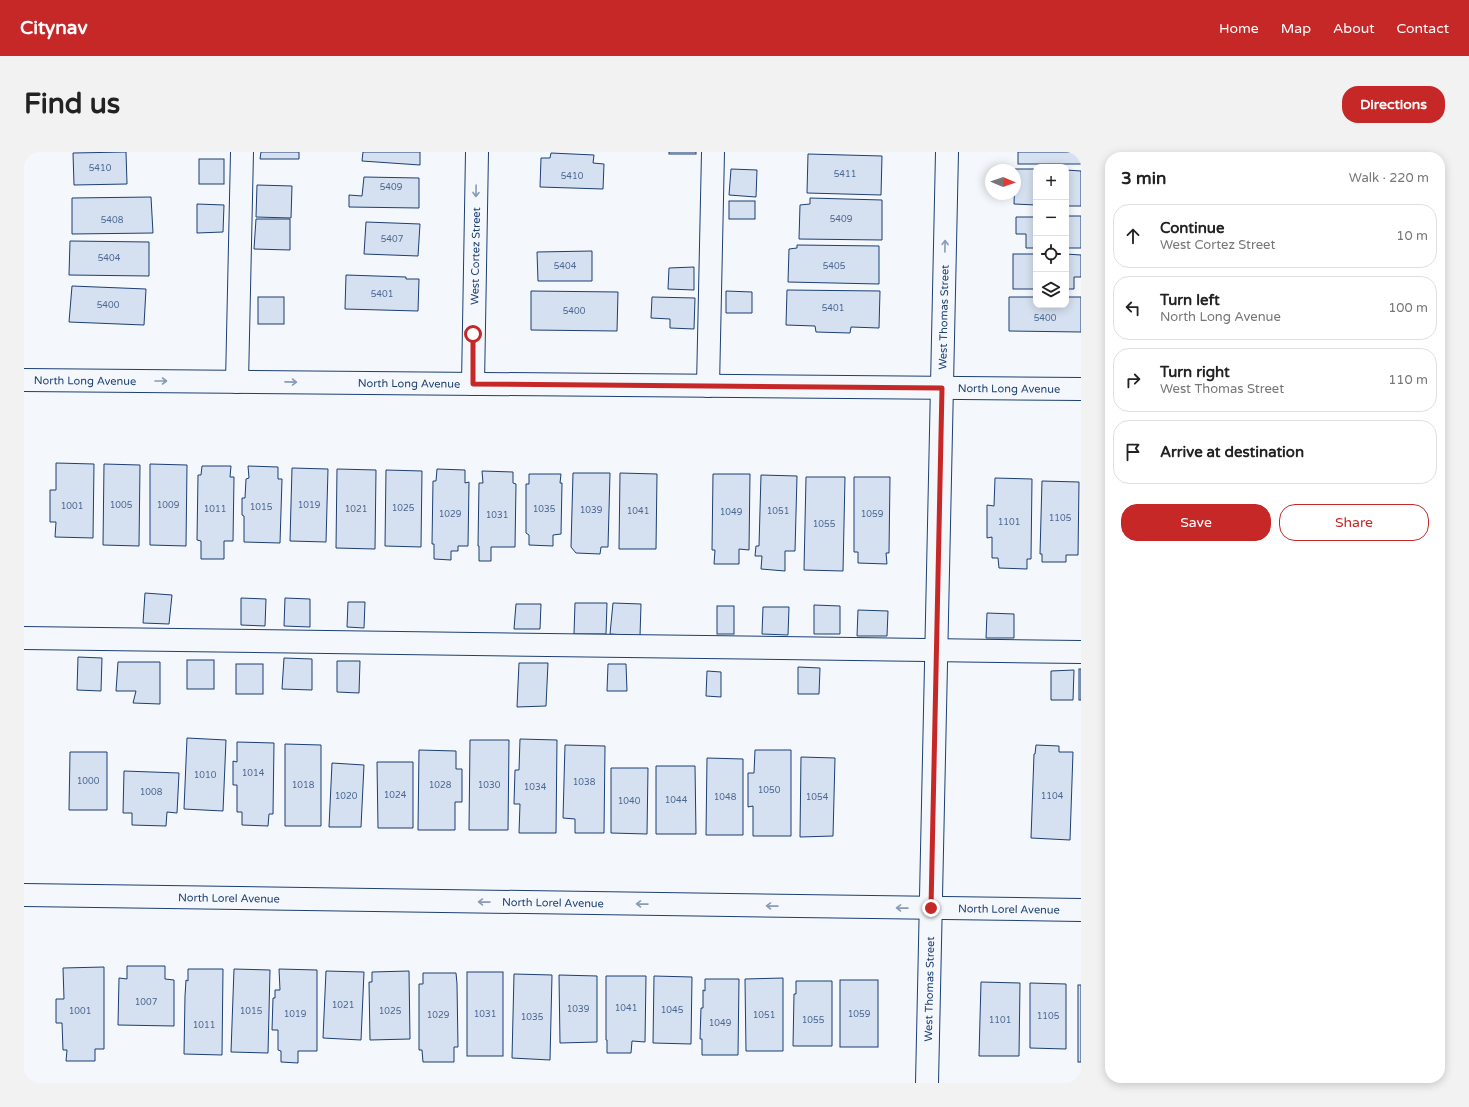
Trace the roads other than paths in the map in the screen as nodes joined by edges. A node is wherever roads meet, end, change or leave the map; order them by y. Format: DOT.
graph roads {
  1 [pos="242,152"];
  2 [pos="477,152"];
  3 [pos="713,152"];
  4 [pos="947,152"];
  5 [pos="24,380"];
  6 [pos="237,382"];
  7 [pos="473,384"];
  8 [pos="708,386"];
  9 [pos="942,388"];
  10 [pos="1081,389"];
  11 [pos="24,638"];
  12 [pos="936,650"];
  13 [pos="1081,652"];
  14 [pos="24,895"];
  15 [pos="931,908"];
  16 [pos="1081,910"];
  17 [pos="927,1083"];
  1 -- 6 [label="street"];
  2 -- 7 [label="street, West Cortez Street, one-way"];
  3 -- 8 [label="street"];
  9 -- 4 [label="street, West Thomas Street, one-way"];
  5 -- 6 [label="street, North Long Avenue, one-way"];
  6 -- 7 [label="street, North Long Avenue, one-way"];
  7 -- 8 [label="street, North Long Avenue"];
  8 -- 9 [label="street, North Long Avenue"];
  9 -- 10 [label="street, North Long Avenue"];
  9 -- 12 [label="street, West Thomas Street"];
  11 -- 12 [label="street"];
  12 -- 13 [label="street"];
  12 -- 15 [label="street, West Thomas Street"];
  15 -- 14 [label="street, North Lorel Avenue, one-way"];
  15 -- 16 [label="street, North Lorel Avenue"];
  15 -- 17 [label="street, West Thomas Street"];
}
